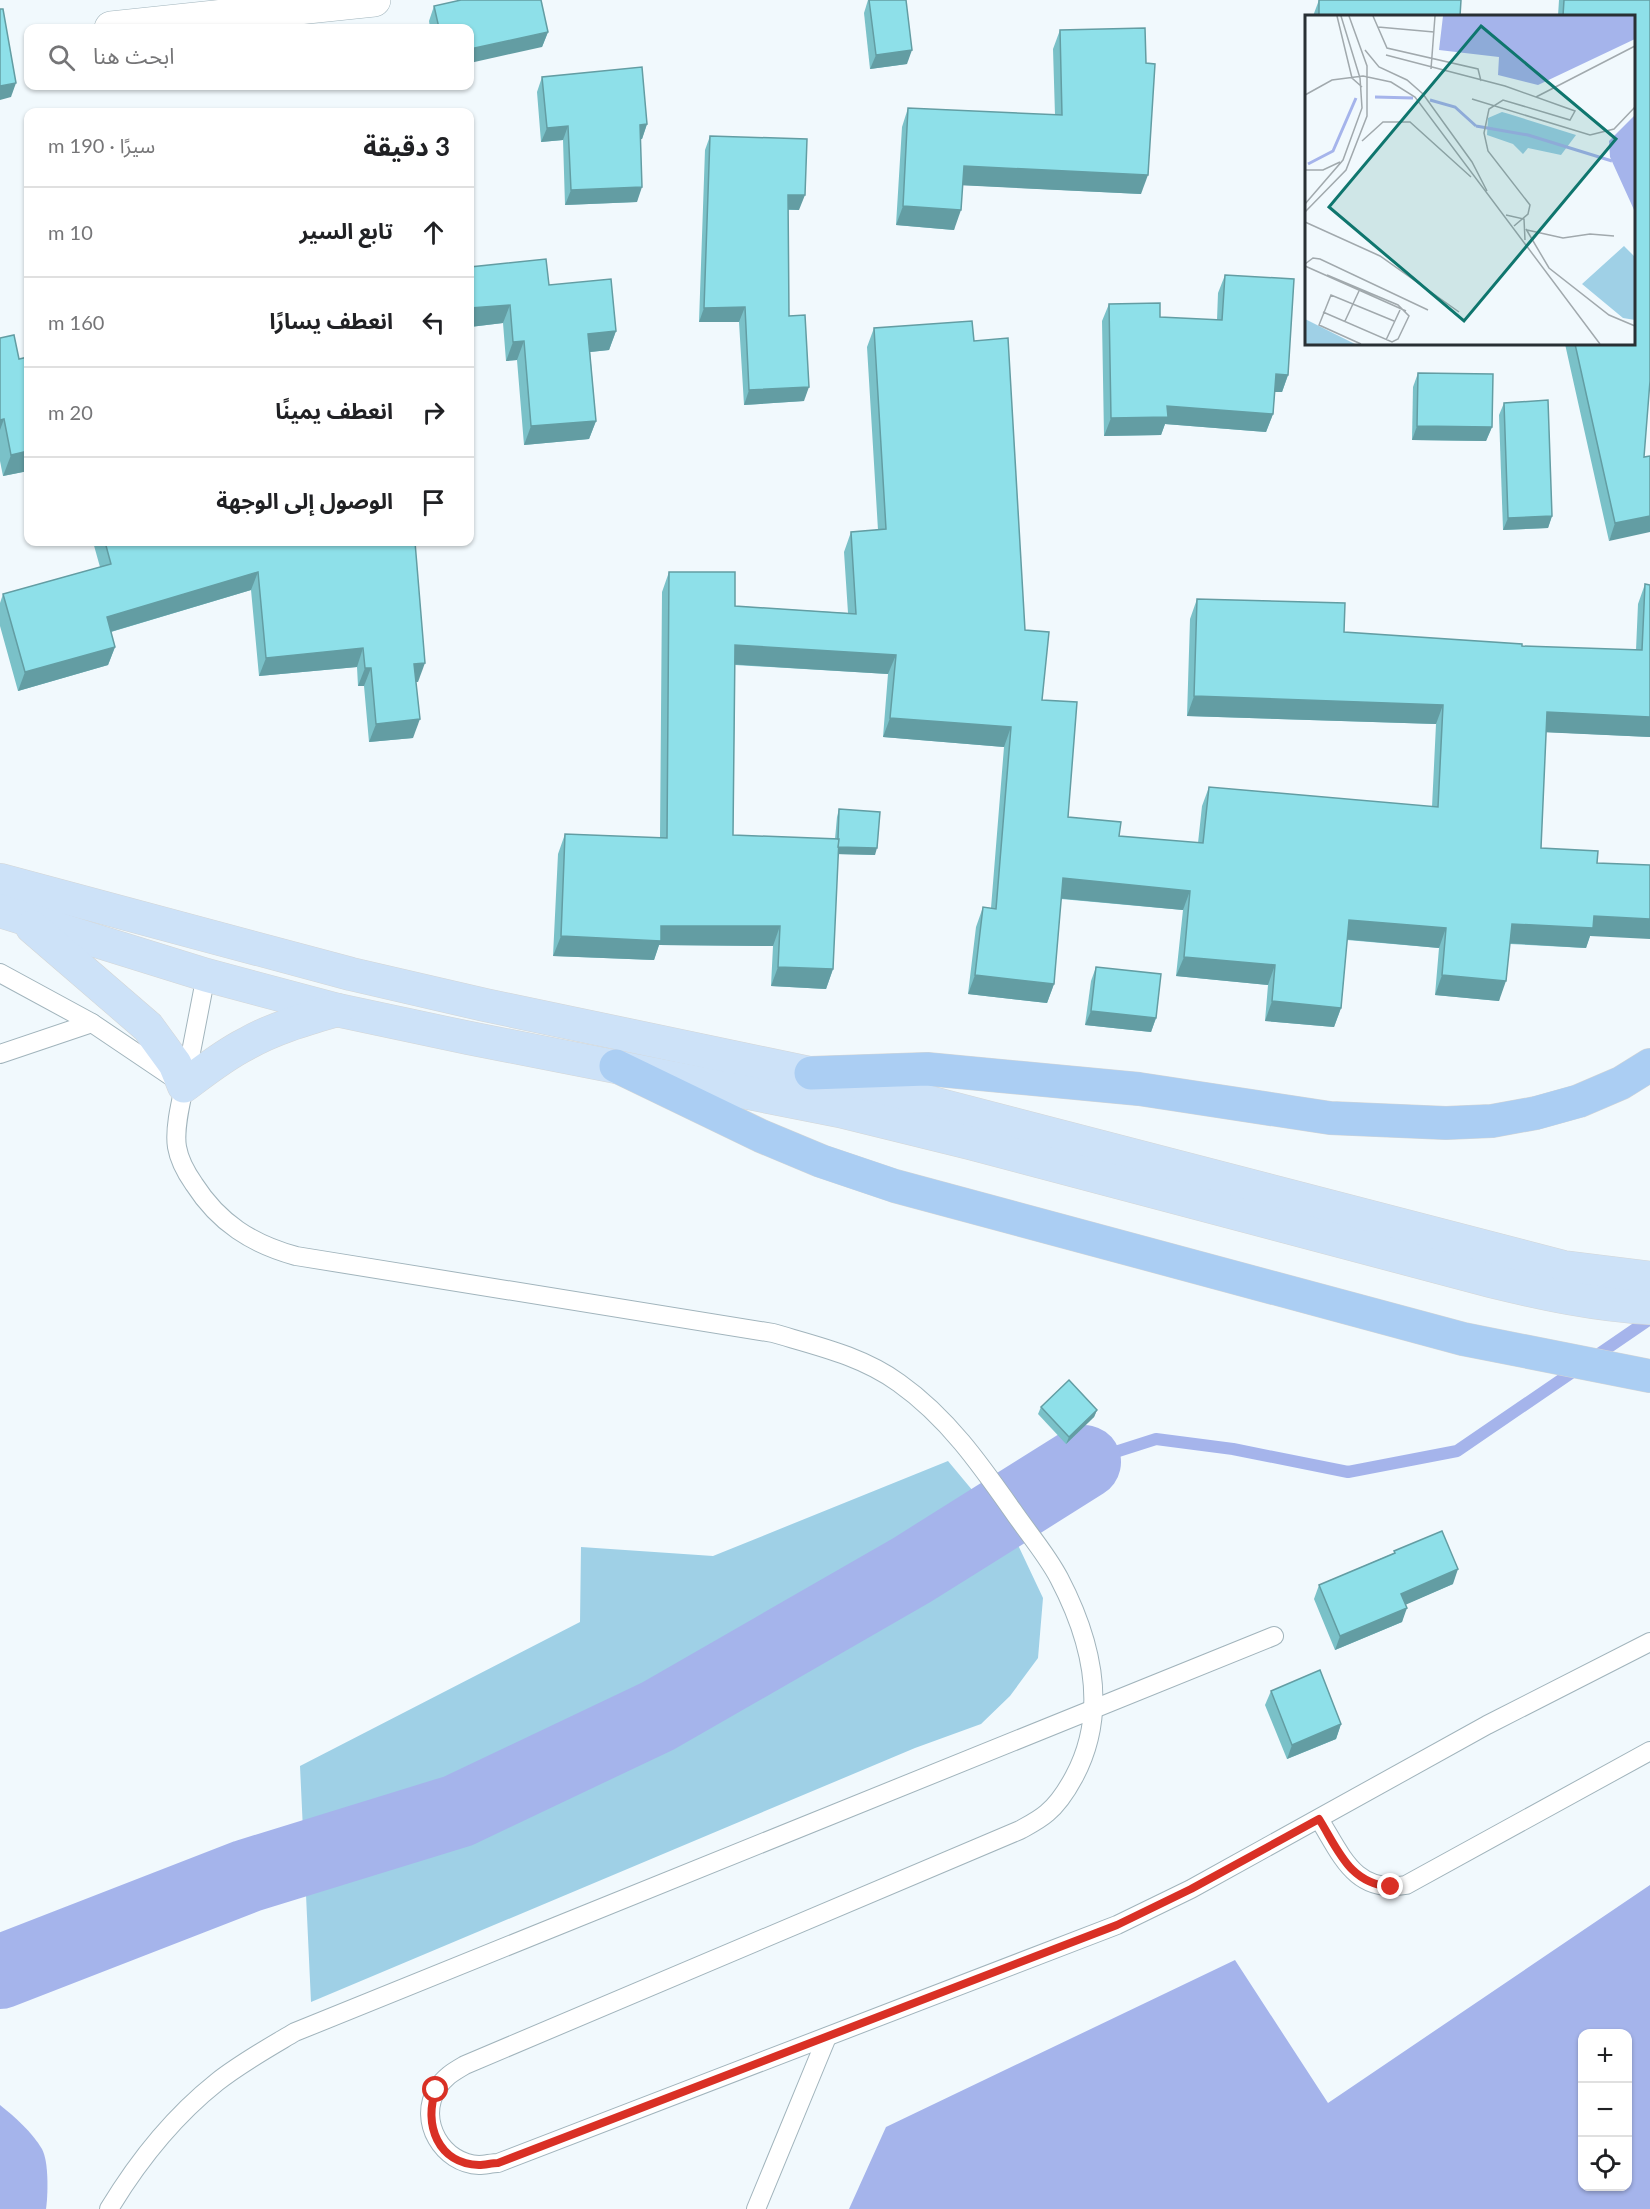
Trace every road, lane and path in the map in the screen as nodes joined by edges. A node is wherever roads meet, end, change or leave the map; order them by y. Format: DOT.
graph roads {
  1 [pos="374,0"];
  2 [pos="149,24"];
  3 [pos="0,880"];
  4 [pos="11,914"];
  5 [pos="0,973"];
  6 [pos="206,975"];
  7 [pos="337,1010"];
  8 [pos="92,1023"];
  9 [pos="0,1054"];
  10 [pos="1650,1065"];
  11 [pos="616,1066"];
  12 [pos="811,1073"];
  13 [pos="184,1086"];
  14 [pos="1409,1244"];
  15 [pos="1650,1278"];
  16 [pos="1650,1308"];
  17 [pos="1650,1376"];
  18 [pos="1274,1636"];
  19 [pos="1650,1642"];
  20 [pos="1094,1709"];
  21 [pos="1650,1751"];
  22 [pos="1319,1819"];
  23 [pos="827,2037"];
  24 [pos="109,2209"];
  25 [pos="756,2209"];
  1 -- 2 [label="street"];
  3 -- 12 [label="main road"];
  4 -- 6 [label="main road"];
  4 -- 13 [label="main road"];
  5 -- 8 [label="lane"];
  6 -- 7 [label="main road"];
  6 -- 13 [label="lane"];
  7 -- 11 [label="main road"];
  7 -- 13 [label="main road"];
  8 -- 9 [label="lane"];
  8 -- 13 [label="lane"];
  10 -- 12 [label="highway"];
  11 -- 14 [label="main road"];
  11 -- 17 [label="highway"];
  12 -- 14 [label="main road"];
  13 -- 20 [label="lane"];
  14 -- 15 [label="main road"];
  14 -- 16 [label="main road"];
  18 -- 20 [label="lane"];
  19 -- 22 [label="lane"];
  20 -- 23 [label="lane"];
  20 -- 24 [label="lane"];
  21 -- 22 [label="lane"];
  22 -- 23 [label="lane"];
  23 -- 25 [label="lane"];
}
